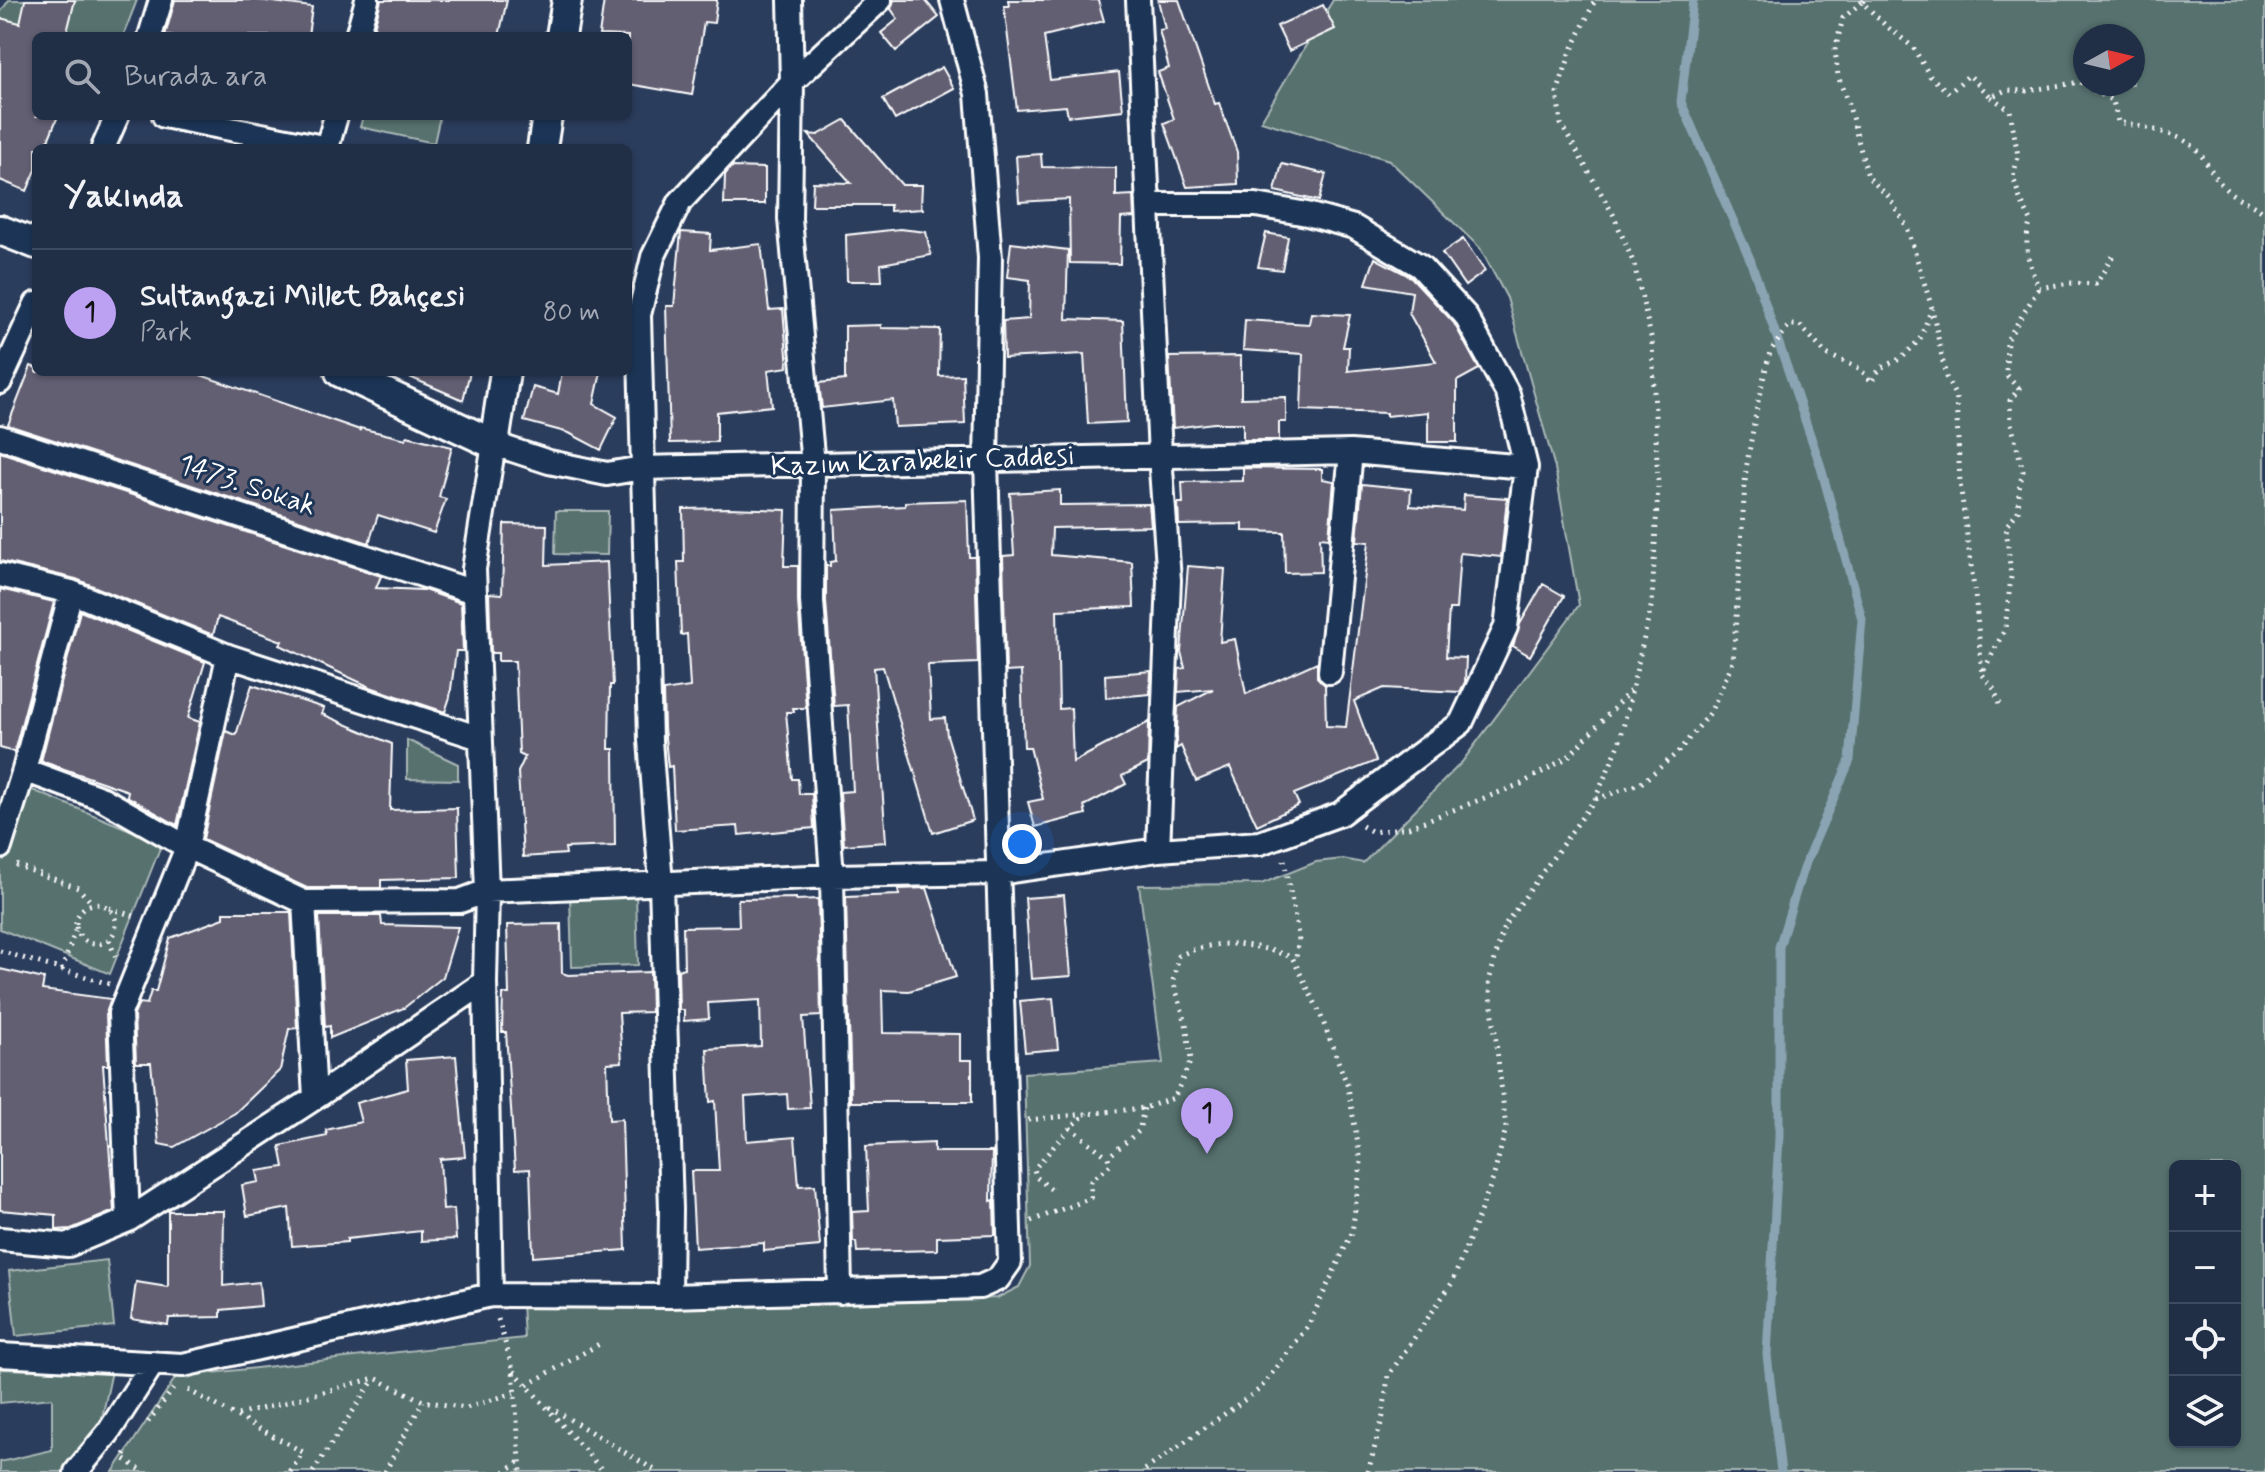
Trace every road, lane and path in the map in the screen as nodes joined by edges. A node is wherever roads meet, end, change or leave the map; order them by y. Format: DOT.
graph roads {
  1 [pos="161,0"];
  2 [pos="367,0"];
  3 [pos="567,0"];
  4 [pos="790,0"];
  5 [pos="880,0"];
  6 [pos="952,0"];
  7 [pos="1138,0"];
  8 [pos="1595,0"];
  9 [pos="1863,1"];
  10 [pos="151,32"];
  11 [pos="358,32"];
  12 [pos="562,32"];
  13 [pos="792,82"];
  14 [pos="1991,97"];
  15 [pos="115,120"];
  16 [pos="184,120"];
  17 [pos="335,120"];
  18 [pos="546,120"];
  19 [pos="105,144"];
  20 [pos="307,144"];
  21 [pos="328,144"];
  22 [pos="543,144"];
  23 [pos="1149,205"];
  24 [pos="2265,214"];
  25 [pos="0,230"];
  26 [pos="32,242"];
  27 [pos="2114,254"];
  28 [pos="2039,288"];
  29 [pos="1932,308"];
  30 [pos="32,313"];
  31 [pos="349,376"];
  32 [pos="504,376"];
  33 [pos="0,382"];
  34 [pos="0,437"];
  35 [pos="494,444"];
  36 [pos="1351,452"];
  37 [pos="1160,455"];
  38 [pos="986,461"];
  39 [pos="813,465"];
  40 [pos="1526,467"];
  41 [pos="642,468"];
  42 [pos="0,575"];
  43 [pos="71,592"];
  44 [pos="474,592"];
  45 [pos="228,656"];
  46 [pos="1330,672"];
  47 [pos="1982,674"];
  48 [pos="1631,691"];
  49 [pos="2000,704"];
  50 [pos="480,738"];
  51 [pos="24,770"];
  52 [pos="1595,799"];
  53 [pos="1340,814"];
  54 [pos="1279,837"];
  55 [pos="187,847"];
  56 [pos="1158,850"];
  57 [pos="8,856"];
  58 [pos="998,873"];
  59 [pos="832,876"];
  60 [pos="661,884"];
  61 [pos="487,891"];
  62 [pos="304,902"];
  63 [pos="93,904"];
  64 [pos="76,927"];
  65 [pos="0,951"];
  66 [pos="1292,957"];
  67 [pos="62,970"];
  68 [pos="485,982"];
  69 [pos="129,990"];
  70 [pos="315,1098"];
  71 [pos="1144,1108"];
  72 [pos="1087,1113"];
  73 [pos="1006,1124"];
  74 [pos="1070,1128"];
  75 [pos="1108,1157"];
  76 [pos="1051,1189"];
  77 [pos="128,1220"];
  78 [pos="1010,1229"];
  79 [pos="0,1239"];
  80 [pos="840,1292"];
  81 [pos="491,1295"];
  82 [pos="670,1296"];
  83 [pos="601,1343"];
  84 [pos="0,1355"];
  85 [pos="153,1363"];
  86 [pos="513,1369"];
  87 [pos="375,1378"];
  88 [pos="527,1385"];
  89 [pos="514,1393"];
  90 [pos="423,1401"];
  91 [pos="544,1405"];
  92 [pos="238,1415"];
  93 [pos="140,1433"];
  94 [pos="132,1446"];
  95 [pos="520,1462"];
  96 [pos="76,1472"];
  97 [pos="144,1472"];
  98 [pos="290,1472"];
  99 [pos="313,1472"];
  100 [pos="385,1472"];
  101 [pos="504,1472"];
  102 [pos="521,1472"];
  103 [pos="604,1472"];
  104 [pos="658,1472"];
  105 [pos="1142,1472"];
  106 [pos="1368,1472"];
  1 -- 10 [label="street"];
  2 -- 11 [label="street"];
  3 -- 12 [label="street"];
  4 -- 13 [label="street"];
  5 -- 13 [label="street"];
  6 -- 38 [label="street"];
  7 -- 23 [label="street"];
  8 -- 48 [label="path"];
  9 -- 14 [label="path"];
  9 -- 29 [label="path"];
  13 -- 39 [label="street"];
  13 -- 41 [label="street"];
  14 -- 24 [label="path"];
  14 -- 28 [label="path"];
  15 -- 19 [label="street"];
  16 -- 20 [label="street"];
  17 -- 21 [label="street"];
  18 -- 22 [label="street"];
  23 -- 37 [label="street"];
  23 -- 40 [label="street"];
  25 -- 26 [label="street"];
  27 -- 28 [label="path"];
  28 -- 47 [label="path"];
  29 -- 47 [label="path"];
  29 -- 52 [label="path"];
  30 -- 33 [label="street"];
  31 -- 35 [label="street, Kazım Karabekir Caddesi"];
  32 -- 35 [label="street"];
  34 -- 44 [label="street, 1473. Sokak"];
  35 -- 41 [label="street, Kazım Karabekir Caddesi"];
  35 -- 44 [label="street"];
  36 -- 37 [label="street, Kazım Karabekir Caddesi"];
  36 -- 40 [label="street, Kazım Karabekir Caddesi"];
  36 -- 46 [label="street"];
  37 -- 38 [label="street, Kazım Karabekir Caddesi"];
  37 -- 56 [label="street"];
  38 -- 39 [label="street, Kazım Karabekir Caddesi"];
  38 -- 58 [label="street"];
  39 -- 41 [label="street, Kazım Karabekir Caddesi"];
  39 -- 59 [label="street"];
  40 -- 53 [label="street"];
  41 -- 60 [label="street"];
  42 -- 43 [label="street"];
  43 -- 45 [label="street"];
  43 -- 51 [label="street"];
  44 -- 50 [label="street"];
  45 -- 50 [label="street"];
  45 -- 55 [label="street"];
  47 -- 49 [label="path"];
  48 -- 52 [label="path"];
  48 -- 53 [label="path"];
  50 -- 61 [label="street"];
  51 -- 55 [label="street"];
  51 -- 57 [label="street"];
  52 -- 106 [label="path"];
  53 -- 54 [label="street"];
  54 -- 56 [label="street"];
  54 -- 66 [label="path"];
  55 -- 62 [label="street"];
  55 -- 69 [label="street"];
  56 -- 58 [label="street"];
  57 -- 63 [label="path"];
  58 -- 59 [label="street"];
  58 -- 73 [label="street"];
  59 -- 60 [label="street"];
  59 -- 80 [label="street"];
  60 -- 61 [label="street"];
  60 -- 82 [label="street"];
  61 -- 62 [label="street"];
  61 -- 68 [label="street"];
  62 -- 70 [label="street"];
  63 -- 64 [label="path"];
  63 -- 64 [label="path"];
  64 -- 67 [label="path"];
  65 -- 67 [label="path"];
  66 -- 71 [label="path"];
  66 -- 105 [label="path"];
  67 -- 69 [label="path"];
  68 -- 70 [label="street"];
  68 -- 81 [label="street"];
  69 -- 77 [label="street"];
  70 -- 77 [label="street"];
  71 -- 72 [label="path"];
  71 -- 75 [label="path"];
  72 -- 73 [label="path"];
  72 -- 74 [label="path"];
  73 -- 78 [label="street"];
  74 -- 75 [label="path"];
  74 -- 76 [label="path"];
  75 -- 78 [label="path"];
  77 -- 79 [label="street"];
  78 -- 80 [label="street"];
  80 -- 82 [label="street"];
  81 -- 82 [label="street"];
  81 -- 85 [label="street"];
  81 -- 86 [label="path"];
  83 -- 88 [label="path"];
  84 -- 85 [label="street"];
  85 -- 96 [label="street"];
  86 -- 88 [label="path"];
  86 -- 89 [label="path"];
  87 -- 90 [label="path"];
  87 -- 92 [label="path"];
  87 -- 99 [label="path"];
  88 -- 91 [label="path"];
  89 -- 90 [label="path"];
  89 -- 95 [label="path"];
  90 -- 100 [label="path"];
  91 -- 103 [label="path"];
  91 -- 104 [label="path"];
  92 -- 93 [label="path"];
  92 -- 98 [label="path"];
  94 -- 97 [label="path"];
  95 -- 101 [label="path"];
  95 -- 102 [label="path"];
}
